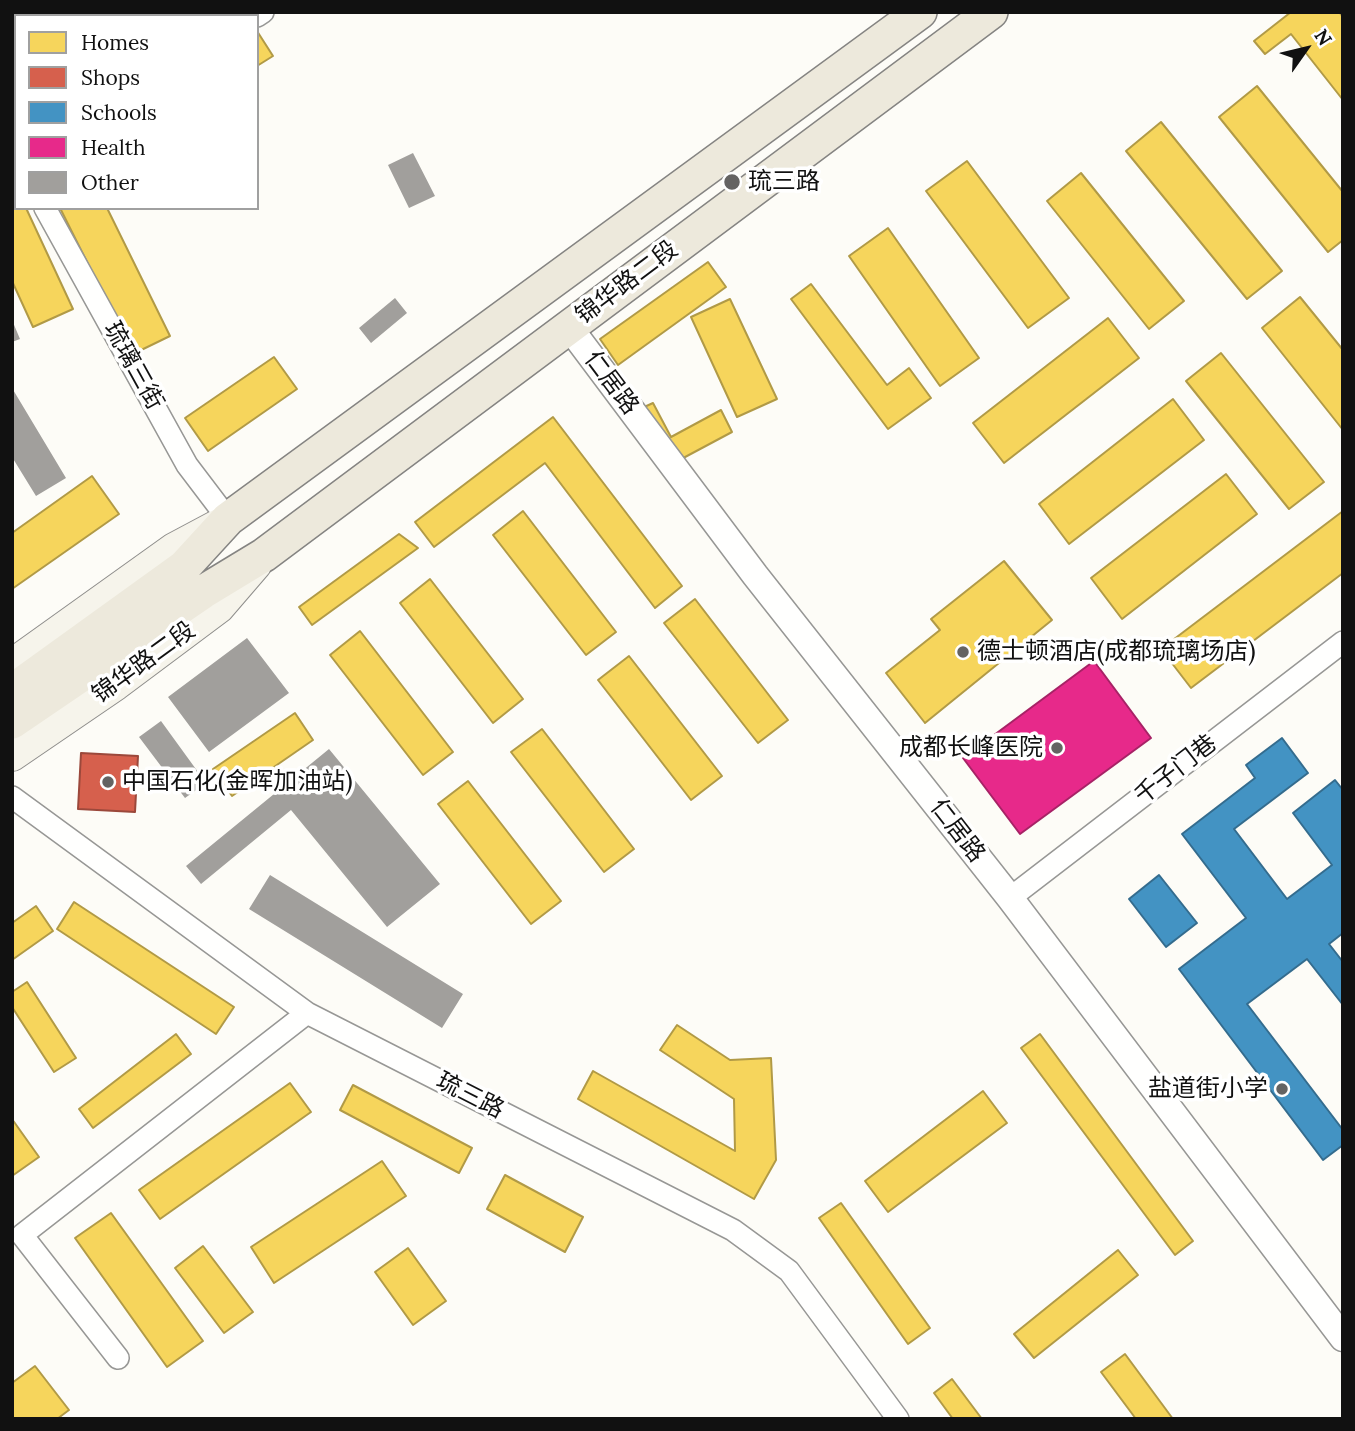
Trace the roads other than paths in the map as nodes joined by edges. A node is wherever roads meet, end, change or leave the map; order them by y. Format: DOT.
graph roads {
  1 [pos="991,12"];
  2 [pos="913,14"];
  3 [pos="46,210"];
  4 [pos="569,327"];
  5 [pos="228,519"];
  6 [pos="264,555"];
  7 [pos="1343,642"];
  8 [pos="12,664"];
  9 [pos="12,691"];
  10 [pos="12,722"];
  11 [pos="12,757"];
  12 [pos="12,797"];
  13 [pos="1010,898"];
  14 [pos="307,1013"];
  15 [pos="1343,1338"];
  16 [pos="118,1358"];
  17 [pos="898,1419"];
  1 -- 4 [label="main road, 锦华路二段"];
  2 -- 5 [label="main road, 锦华路二段"];
  3 -- 5 [label="street, 琉璃三街"];
  4 -- 6 [label="main road, 锦华路二段"];
  4 -- 13 [label="street, 仁居路"];
  5 -- 8 [label="main road, 锦华路二段"];
  5 -- 9 [label="main road, 锦华路二段"];
  6 -- 10 [label="main road, 锦华路二段"];
  6 -- 11 [label="main road, 锦华路二段"];
  7 -- 13 [label="street, 千子门巷"];
  12 -- 14 [label="street, 琉三路"];
  13 -- 15 [label="street, 仁居路"];
  14 -- 16 [label="street"];
  14 -- 17 [label="street, 琉三路"];
}
